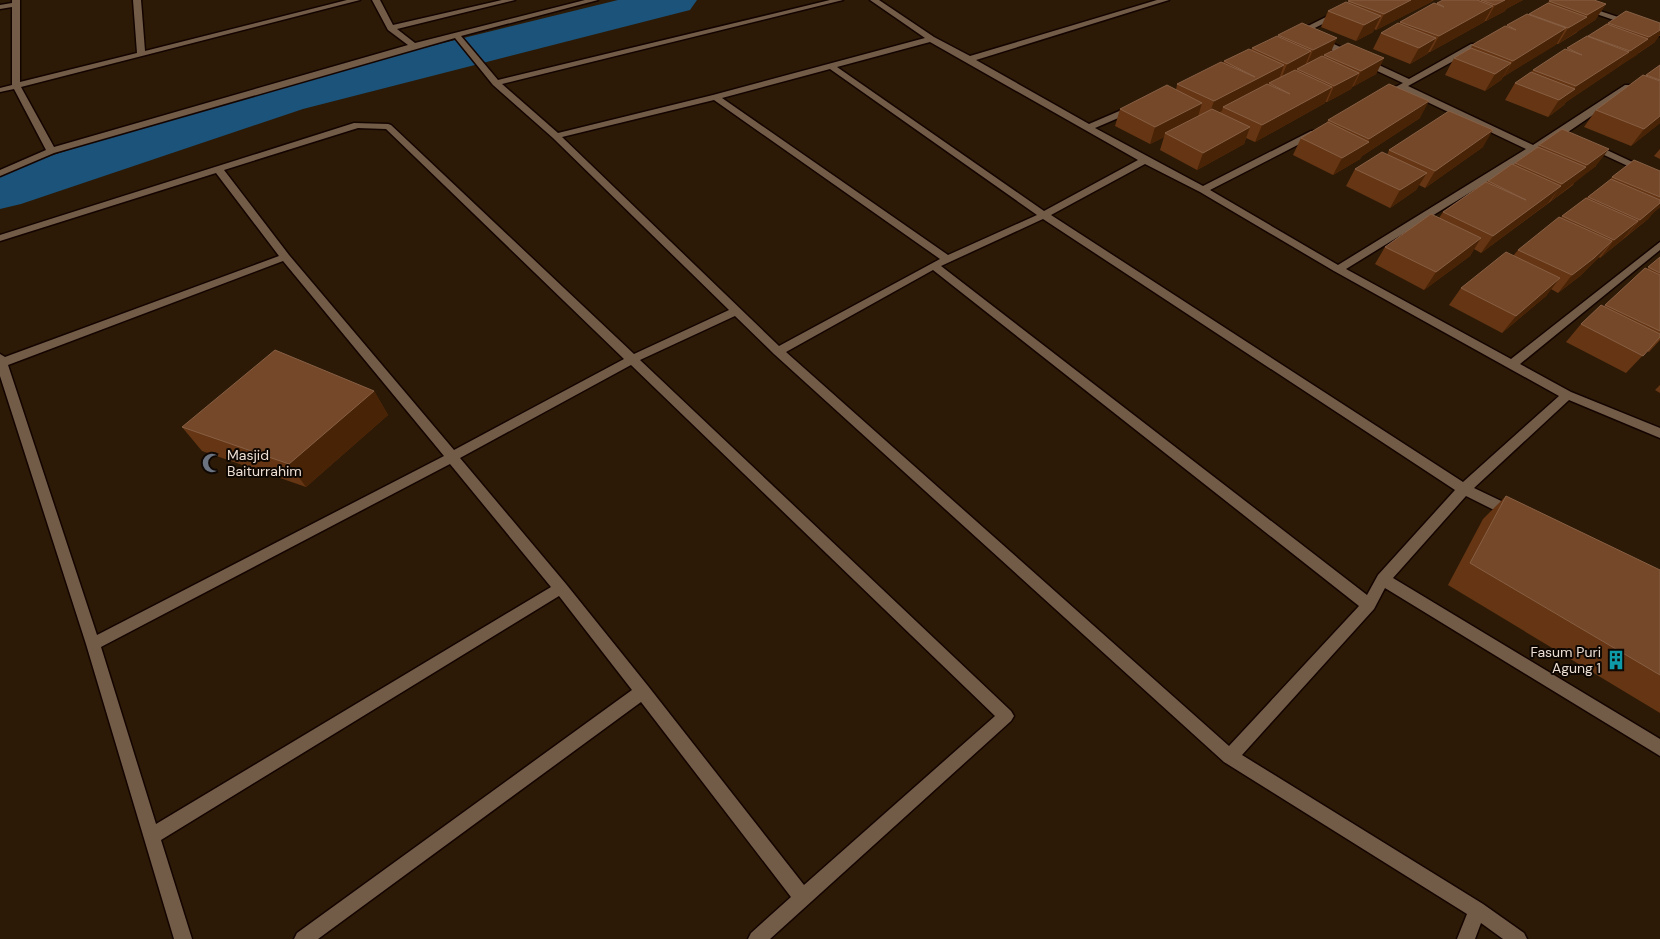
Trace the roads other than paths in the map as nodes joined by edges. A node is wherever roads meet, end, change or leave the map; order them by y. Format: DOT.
graph roads {
  1 [pos="137,0"];
  2 [pos="356,0"];
  3 [pos="376,0"];
  4 [pos="511,0"];
  5 [pos="594,0"];
  6 [pos="839,0"];
  7 [pos="874,0"];
  8 [pos="1165,0"];
  9 [pos="1366,0"];
  10 [pos="1560,0"];
  11 [pos="16,2"];
  12 [pos="1552,5"];
  13 [pos="0,7"];
  14 [pos="391,28"];
  15 [pos="1301,32"];
  16 [pos="1660,34"];
  17 [pos="457,36"];
  18 [pos="1292,36"];
  19 [pos="931,39"];
  20 [pos="1484,41"];
  21 [pos="414,46"];
  22 [pos="141,54"];
  23 [pos="969,59"];
  24 [pos="831,66"];
  25 [pos="493,78"];
  26 [pos="1636,82"];
  27 [pos="1406,84"];
  28 [pos="16,86"];
  29 [pos="0,90"];
  30 [pos="715,97"];
  31 [pos="1377,100"];
  32 [pos="1142,104"];
  33 [pos="1324,127"];
  34 [pos="1088,128"];
  35 [pos="556,136"];
  36 [pos="1571,137"];
  37 [pos="1532,148"];
  38 [pos="51,151"];
  39 [pos="1144,160"];
  40 [pos="219,170"];
  41 [pos="0,172"];
  42 [pos="1660,178"];
  43 [pos="1203,190"];
  44 [pos="1044,215"];
  45 [pos="0,238"];
  46 [pos="1660,245"];
  47 [pos="285,257"];
  48 [pos="947,259"];
  49 [pos="934,265"];
  50 [pos="1338,269"];
  51 [pos="736,311"];
  52 [pos="778,351"];
  53 [pos="633,359"];
  54 [pos="1,360"];
  55 [pos="1512,365"];
  56 [pos="1567,395"];
  57 [pos="1660,433"];
  58 [pos="452,457"];
  59 [pos="1464,490"];
  60 [pos="1518,515"];
  61 [pos="1383,579"];
  62 [pos="561,588"];
  63 [pos="1369,605"];
  64 [pos="93,644"];
  65 [pos="643,691"];
  66 [pos="1660,748"];
  67 [pos="1230,757"];
  68 [pos="152,836"];
  69 [pos="803,898"];
  70 [pos="1477,910"];
  71 [pos="182,939"];
  72 [pos="303,939"];
  73 [pos="757,939"];
  74 [pos="1466,939"];
  75 [pos="1518,939"];
  1 -- 22 [label="street"];
  2 -- 22 [label="street"];
  3 -- 14 [label="street"];
  4 -- 14 [label="street"];
  5 -- 17 [label="street"];
  6 -- 25 [label="street"];
  7 -- 19 [label="street"];
  8 -- 23 [label="street"];
  9 -- 15 [label="street"];
  10 -- 12 [label="street"];
  10 -- 16 [label="street"];
  11 -- 13 [label="street"];
  11 -- 28 [label="street"];
  14 -- 21 [label="street"];
  15 -- 18 [label="street"];
  15 -- 27 [label="street"];
  17 -- 21 [label="street"];
  17 -- 25 [label="street"];
  19 -- 23 [label="street"];
  19 -- 24 [label="street"];
  20 -- 27 [label="street"];
  21 -- 38 [label="street"];
  22 -- 28 [label="street"];
  23 -- 34 [label="street"];
  24 -- 30 [label="street"];
  24 -- 44 [label="street"];
  25 -- 35 [label="street"];
  26 -- 36 [label="street"];
  27 -- 31 [label="street"];
  27 -- 37 [label="street"];
  28 -- 29 [label="street"];
  28 -- 38 [label="street"];
  30 -- 35 [label="street"];
  30 -- 48 [label="street"];
  32 -- 34 [label="street"];
  33 -- 43 [label="street"];
  34 -- 39 [label="street"];
  35 -- 51 [label="street"];
  36 -- 37 [label="street"];
  36 -- 42 [label="street"];
  37 -- 50 [label="street"];
  38 -- 41 [label="street"];
  39 -- 43 [label="street"];
  39 -- 44 [label="street"];
  40 -- 45 [label="street"];
  40 -- 47 [label="street"];
  40 -- 53 [label="street"];
  43 -- 50 [label="street"];
  44 -- 48 [label="street"];
  44 -- 59 [label="street"];
  46 -- 55 [label="street"];
  47 -- 54 [label="street"];
  47 -- 58 [label="street"];
  48 -- 49 [label="street"];
  49 -- 52 [label="street"];
  49 -- 63 [label="street"];
  50 -- 55 [label="street"];
  51 -- 52 [label="street"];
  51 -- 53 [label="street"];
  52 -- 67 [label="street"];
  53 -- 58 [label="street"];
  53 -- 69 [label="street"];
  54 -- 64 [label="street"];
  55 -- 56 [label="street"];
  56 -- 57 [label="street"];
  56 -- 59 [label="street"];
  58 -- 62 [label="street"];
  58 -- 64 [label="street"];
  59 -- 60 [label="street"];
  59 -- 61 [label="street"];
  61 -- 63 [label="street"];
  61 -- 66 [label="street"];
  62 -- 65 [label="street"];
  62 -- 68 [label="street"];
  63 -- 67 [label="street"];
  64 -- 68 [label="street"];
  65 -- 69 [label="street"];
  65 -- 72 [label="street"];
  67 -- 70 [label="street"];
  68 -- 71 [label="street"];
  69 -- 73 [label="street"];
  70 -- 74 [label="street"];
  70 -- 75 [label="street"];
}
